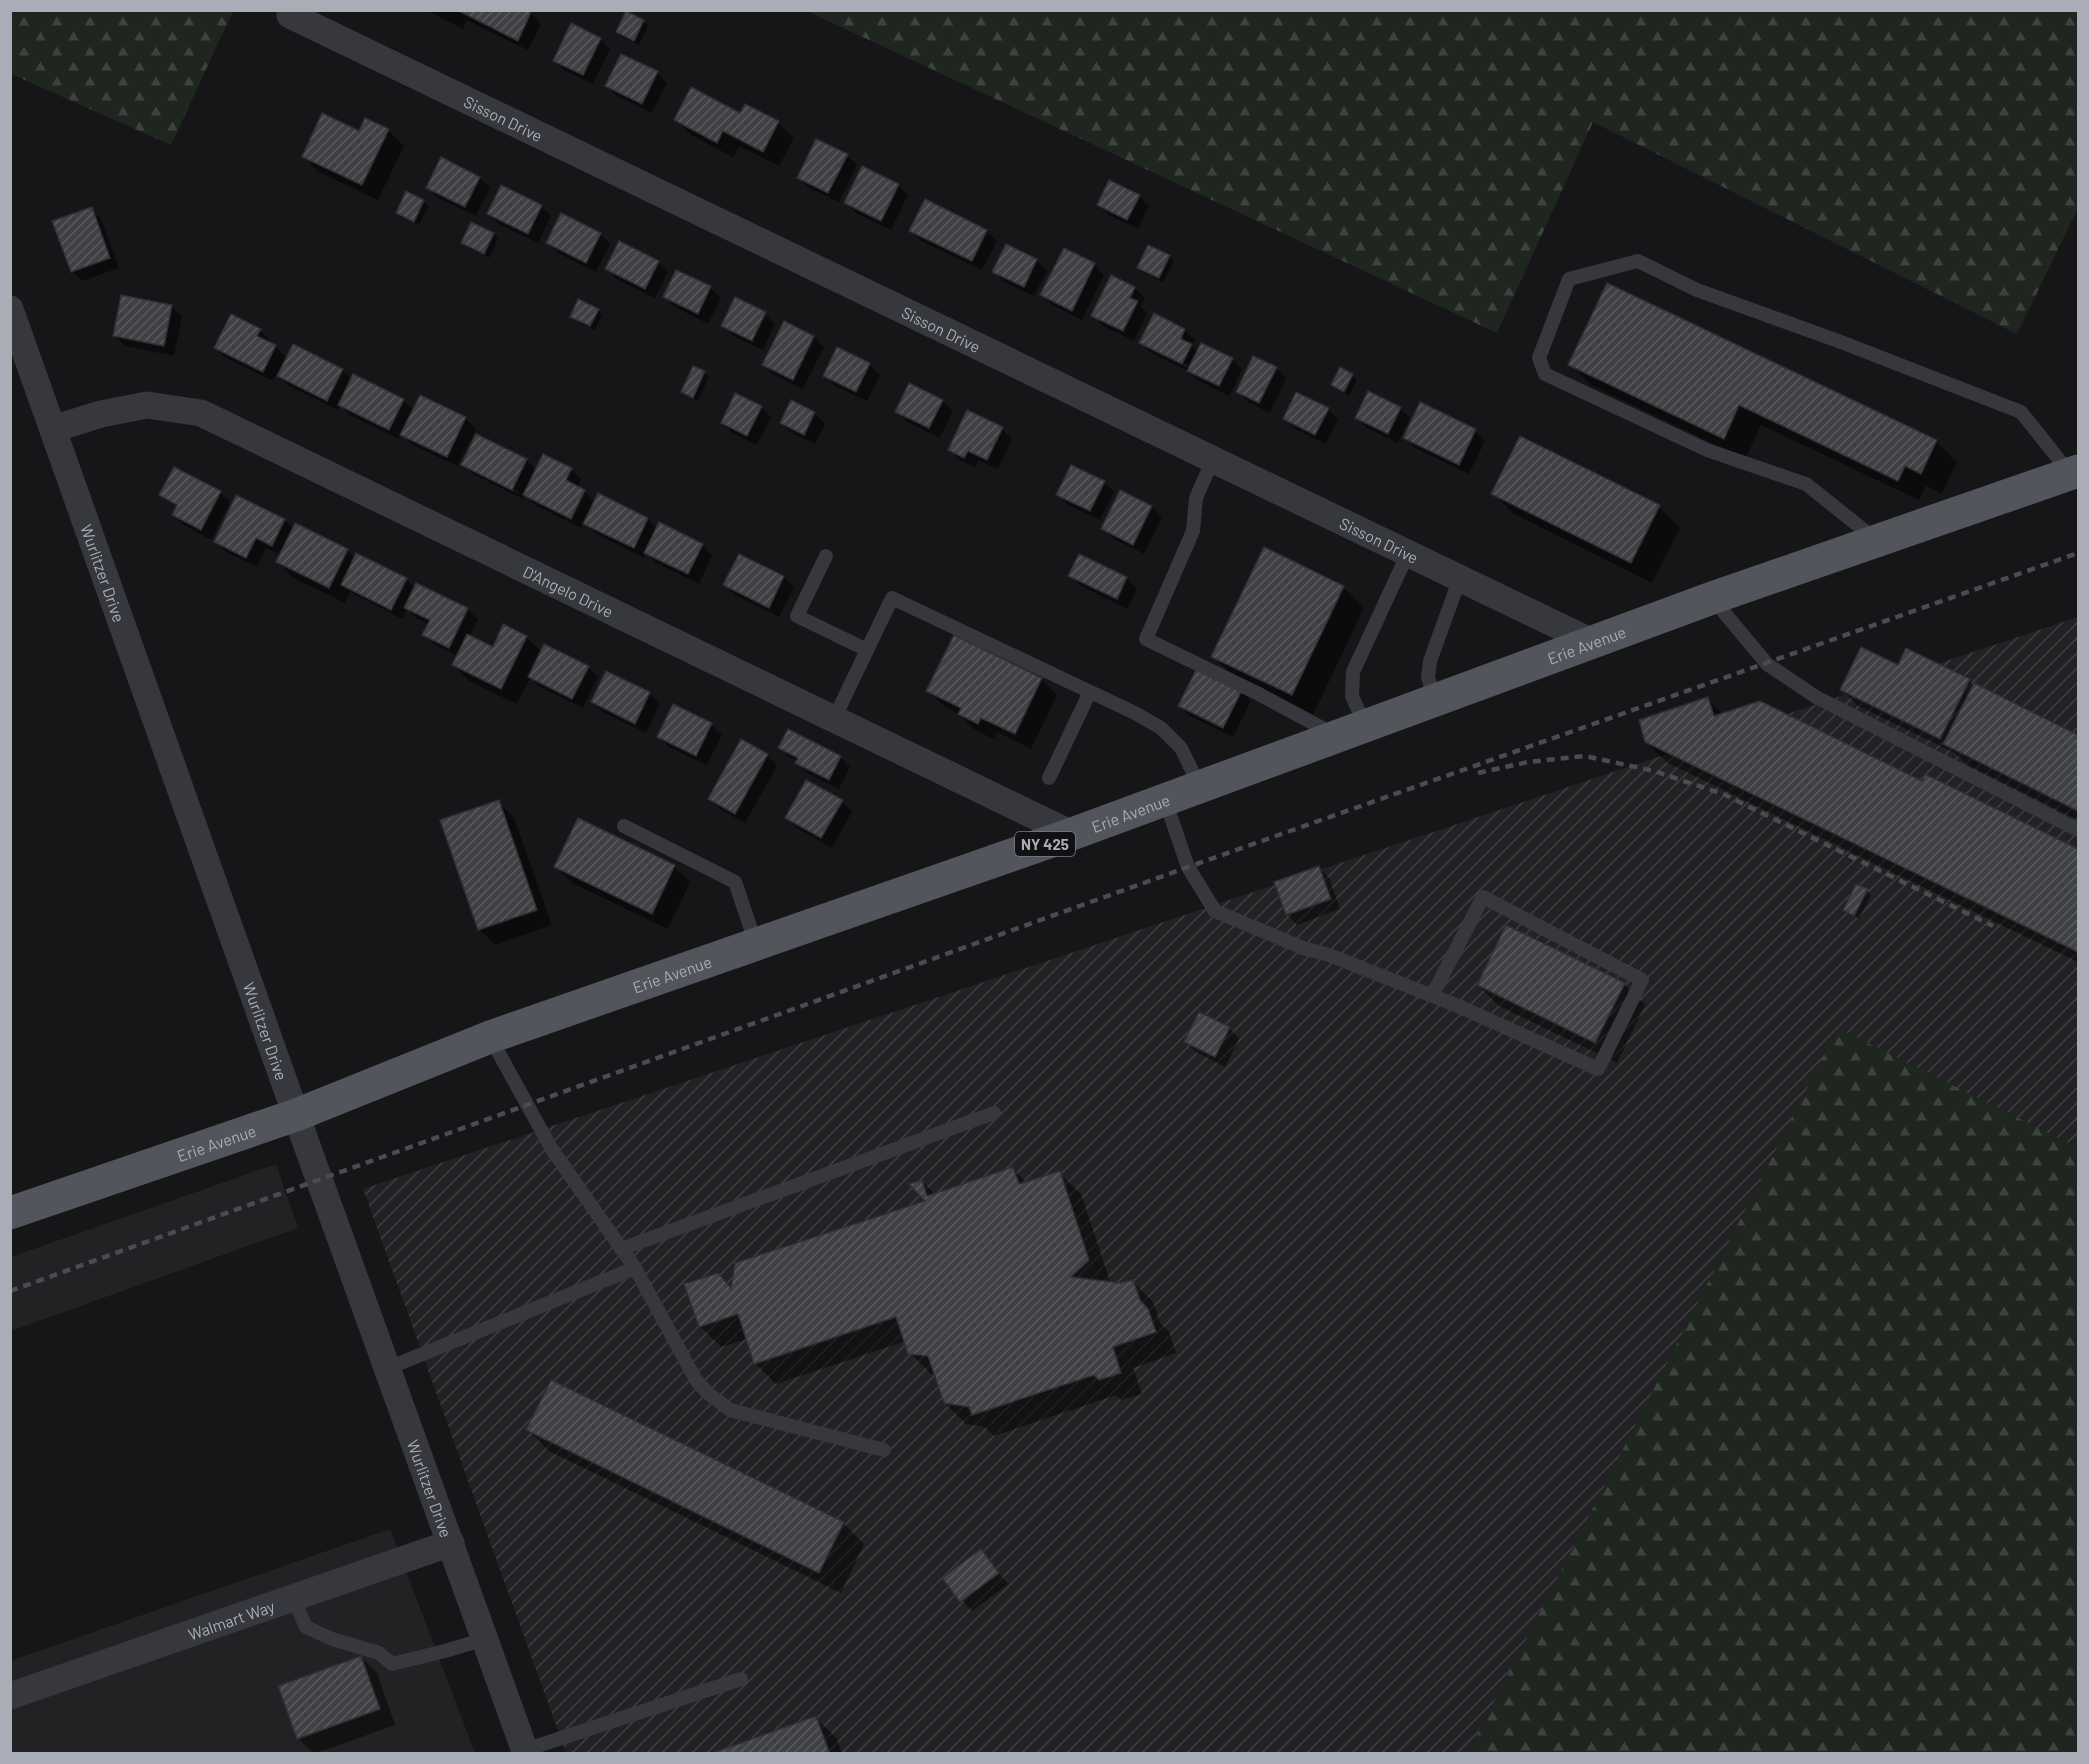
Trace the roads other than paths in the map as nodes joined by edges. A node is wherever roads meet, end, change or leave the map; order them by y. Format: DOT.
graph roads {
  1 [pos="290,15"];
  2 [pos="10,309"];
  3 [pos="53,429"];
  4 [pos="1213,459"];
  5 [pos="2075,473"];
  6 [pos="1878,541"];
  7 [pos="1408,553"];
  8 [pos="826,556"];
  9 [pos="1460,579"];
  10 [pos="1712,598"];
  11 [pos="1593,642"];
  12 [pos="867,650"];
  13 [pos="1090,692"];
  14 [pos="1435,700"];
  15 [pos="834,719"];
  16 [pos="1351,731"];
  17 [pos="1049,778"];
  18 [pos="1200,787"];
  19 [pos="1165,800"];
  20 [pos="624,825"];
  21 [pos="2079,830"];
  22 [pos="1072,834"];
  23 [pos="756,944"];
  24 [pos="1432,996"];
  25 [pos="490,1037"];
  26 [pos="994,1113"];
  27 [pos="296,1115"];
  28 [pos="10,1213"];
  29 [pos="621,1249"];
  30 [pos="635,1268"];
  31 [pos="388,1368"];
  32 [pos="884,1450"];
  33 [pos="451,1543"];
  34 [pos="293,1597"];
  35 [pos="485,1638"];
  36 [pos="741,1679"];
  37 [pos="10,1696"];
  38 [pos="525,1752"];
  1 -- 4 [label="street, Sisson Drive"];
  2 -- 3 [label="street, Wurlitzer Drive"];
  3 -- 15 [label="street, D'Angelo Drive"];
  3 -- 27 [label="street, Wurlitzer Drive"];
  4 -- 7 [label="street, Sisson Drive"];
  4 -- 16 [label="lane"];
  5 -- 6 [label="main road, Erie Avenue / NY 425"];
  5 -- 6 [label="lane"];
  6 -- 10 [label="main road, Erie Avenue / NY 425"];
  7 -- 9 [label="street, Sisson Drive"];
  7 -- 16 [label="lane"];
  8 -- 12 [label="lane"];
  9 -- 11 [label="street, Sisson Drive"];
  9 -- 14 [label="lane"];
  10 -- 11 [label="main road, Erie Avenue / NY 425"];
  10 -- 21 [label="lane"];
  11 -- 14 [label="main road, Erie Avenue / NY 425"];
  12 -- 13 [label="lane"];
  12 -- 15 [label="lane"];
  13 -- 17 [label="lane"];
  13 -- 18 [label="lane"];
  14 -- 16 [label="main road, Erie Avenue / NY 425"];
  15 -- 22 [label="street, D'Angelo Drive"];
  16 -- 18 [label="main road, Erie Avenue / NY 425"];
  18 -- 19 [label="main road, Erie Avenue / NY 425"];
  19 -- 22 [label="main road, Erie Avenue / NY 425"];
  19 -- 24 [label="lane"];
  20 -- 23 [label="lane"];
  22 -- 23 [label="main road, Erie Avenue / NY 425"];
  23 -- 25 [label="main road, Erie Avenue / NY 425"];
  24 -- 24 [label="lane"];
  25 -- 27 [label="main road, Erie Avenue / NY 425"];
  25 -- 29 [label="lane"];
  26 -- 29 [label="lane"];
  27 -- 28 [label="main road, Erie Avenue / NY 425"];
  27 -- 31 [label="street, Wurlitzer Drive"];
  29 -- 30 [label="lane"];
  30 -- 31 [label="lane"];
  30 -- 32 [label="lane"];
  31 -- 33 [label="street, Wurlitzer Drive"];
  33 -- 34 [label="street, Walmart Way"];
  33 -- 35 [label="street, Wurlitzer Drive"];
  34 -- 35 [label="lane"];
  34 -- 37 [label="street, Walmart Way"];
  35 -- 38 [label="street, Wurlitzer Drive"];
  36 -- 38 [label="lane"];
}
